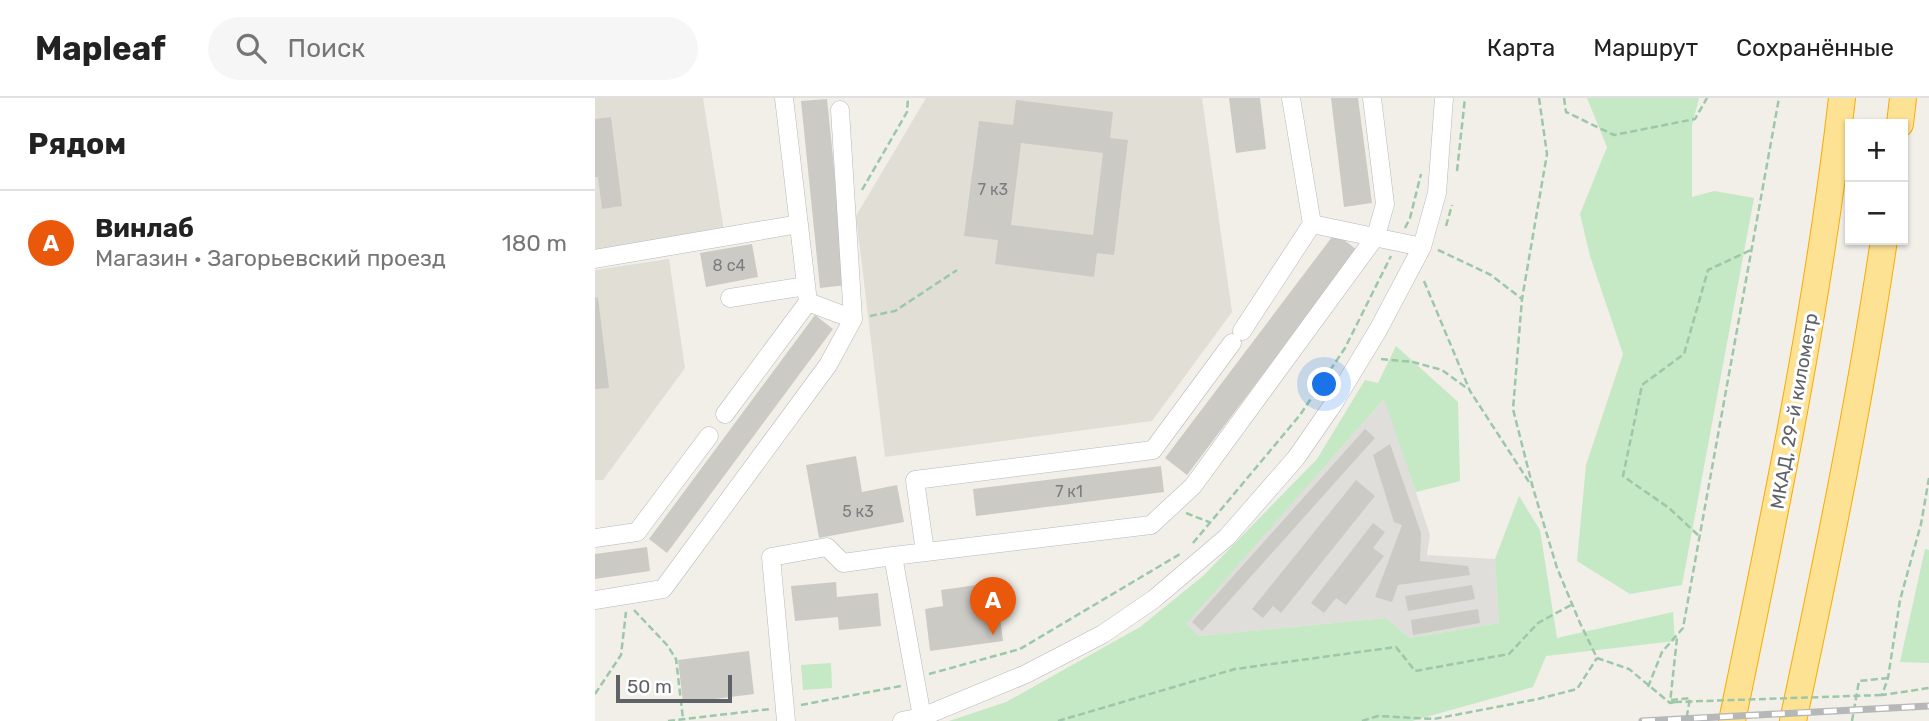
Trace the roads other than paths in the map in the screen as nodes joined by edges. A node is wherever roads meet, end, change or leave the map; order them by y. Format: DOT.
graph roads {
  1 [pos="784,98"];
  2 [pos="1291,98"];
  3 [pos="1372,98"];
  4 [pos="1444,98"];
  5 [pos="1842,98"];
  6 [pos="1903,98"];
  7 [pos="840,110"];
  8 [pos="1900,119"];
  9 [pos="799,224"];
  10 [pos="1312,224"];
  11 [pos="1376,236"];
  12 [pos="1883,245"];
  13 [pos="1428,248"];
  14 [pos="595,259"];
  15 [pos="807,294"];
  16 [pos="730,298"];
  17 [pos="853,319"];
  18 [pos="725,414"];
  19 [pos="709,436"];
  20 [pos="595,538"];
  21 [pos="925,552"];
  22 [pos="893,556"];
  23 [pos="595,600"];
  24 [pos="786,714"];
  25 [pos="922,717"];
  26 [pos="902,721"];
  27 [pos="1732,721"];
  28 [pos="1794,721"];
  1 -- 9 [label="street"];
  2 -- 10 [label="street"];
  3 -- 11 [label="street"];
  4 -- 13 [label="street"];
  5 -- 27 [label="highway, МКАД, 29-й километр"];
  6 -- 8 [label="highway"];
  7 -- 17 [label="street"];
  9 -- 14 [label="street"];
  9 -- 15 [label="street"];
  10 -- 11 [label="street"];
  10 -- 21 [label="street"];
  11 -- 13 [label="street"];
  11 -- 21 [label="street"];
  12 -- 28 [label="highway"];
  13 -- 25 [label="street"];
  15 -- 16 [label="street"];
  15 -- 17 [label="street"];
  15 -- 18 [label="street"];
  17 -- 23 [label="street"];
  19 -- 20 [label="street"];
  21 -- 22 [label="street"];
  22 -- 24 [label="street"];
  22 -- 25 [label="street"];
  25 -- 26 [label="street"];
}
